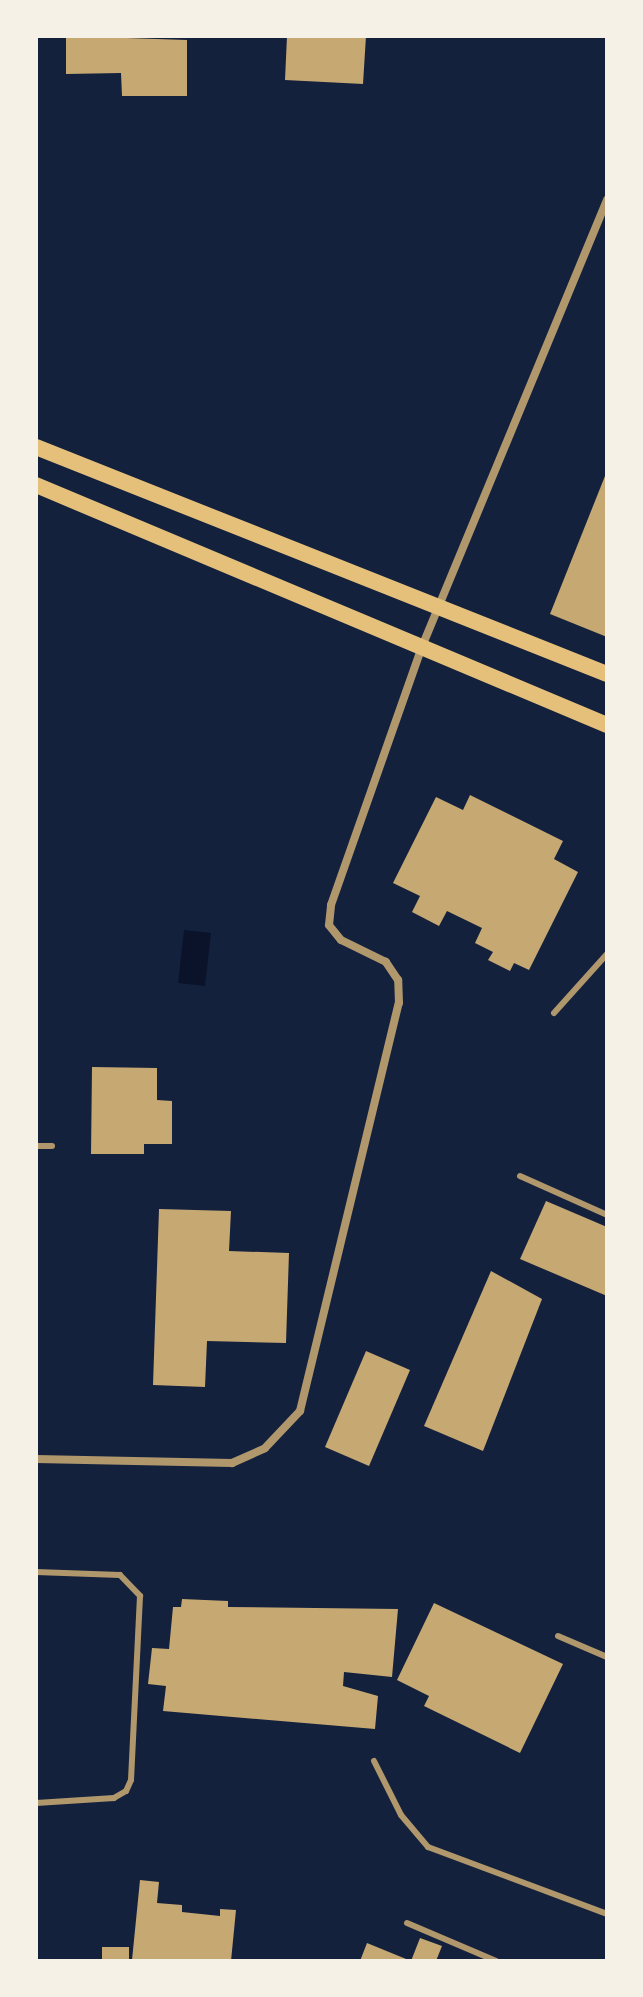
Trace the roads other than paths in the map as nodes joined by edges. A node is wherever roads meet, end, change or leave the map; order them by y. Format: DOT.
graph roads {
  1 [pos="607,199"];
  2 [pos="36,447"];
  3 [pos="36,487"];
  4 [pos="438,607"];
  5 [pos="421,649"];
  6 [pos="607,674"];
  7 [pos="607,725"];
  8 [pos="607,954"];
  9 [pos="554,1013"];
  10 [pos="36,1146"];
  11 [pos="52,1146"];
  12 [pos="520,1176"];
  13 [pos="607,1215"];
  14 [pos="36,1459"];
  15 [pos="36,1572"];
  16 [pos="558,1636"];
  17 [pos="607,1657"];
  18 [pos="374,1761"];
  19 [pos="36,1803"];
  20 [pos="607,1914"];
  21 [pos="407,1923"];
  22 [pos="496,1961"];
  1 -- 4 [label="street"];
  2 -- 4 [label="main road"];
  3 -- 5 [label="main road"];
  4 -- 5 [label="street"];
  4 -- 6 [label="main road"];
  5 -- 7 [label="main road"];
  5 -- 14 [label="street"];
  8 -- 9 [label="lane"];
  10 -- 11 [label="lane"];
  12 -- 13 [label="lane"];
  15 -- 19 [label="lane"];
  16 -- 17 [label="lane"];
  18 -- 20 [label="lane"];
  21 -- 22 [label="lane"];
}
